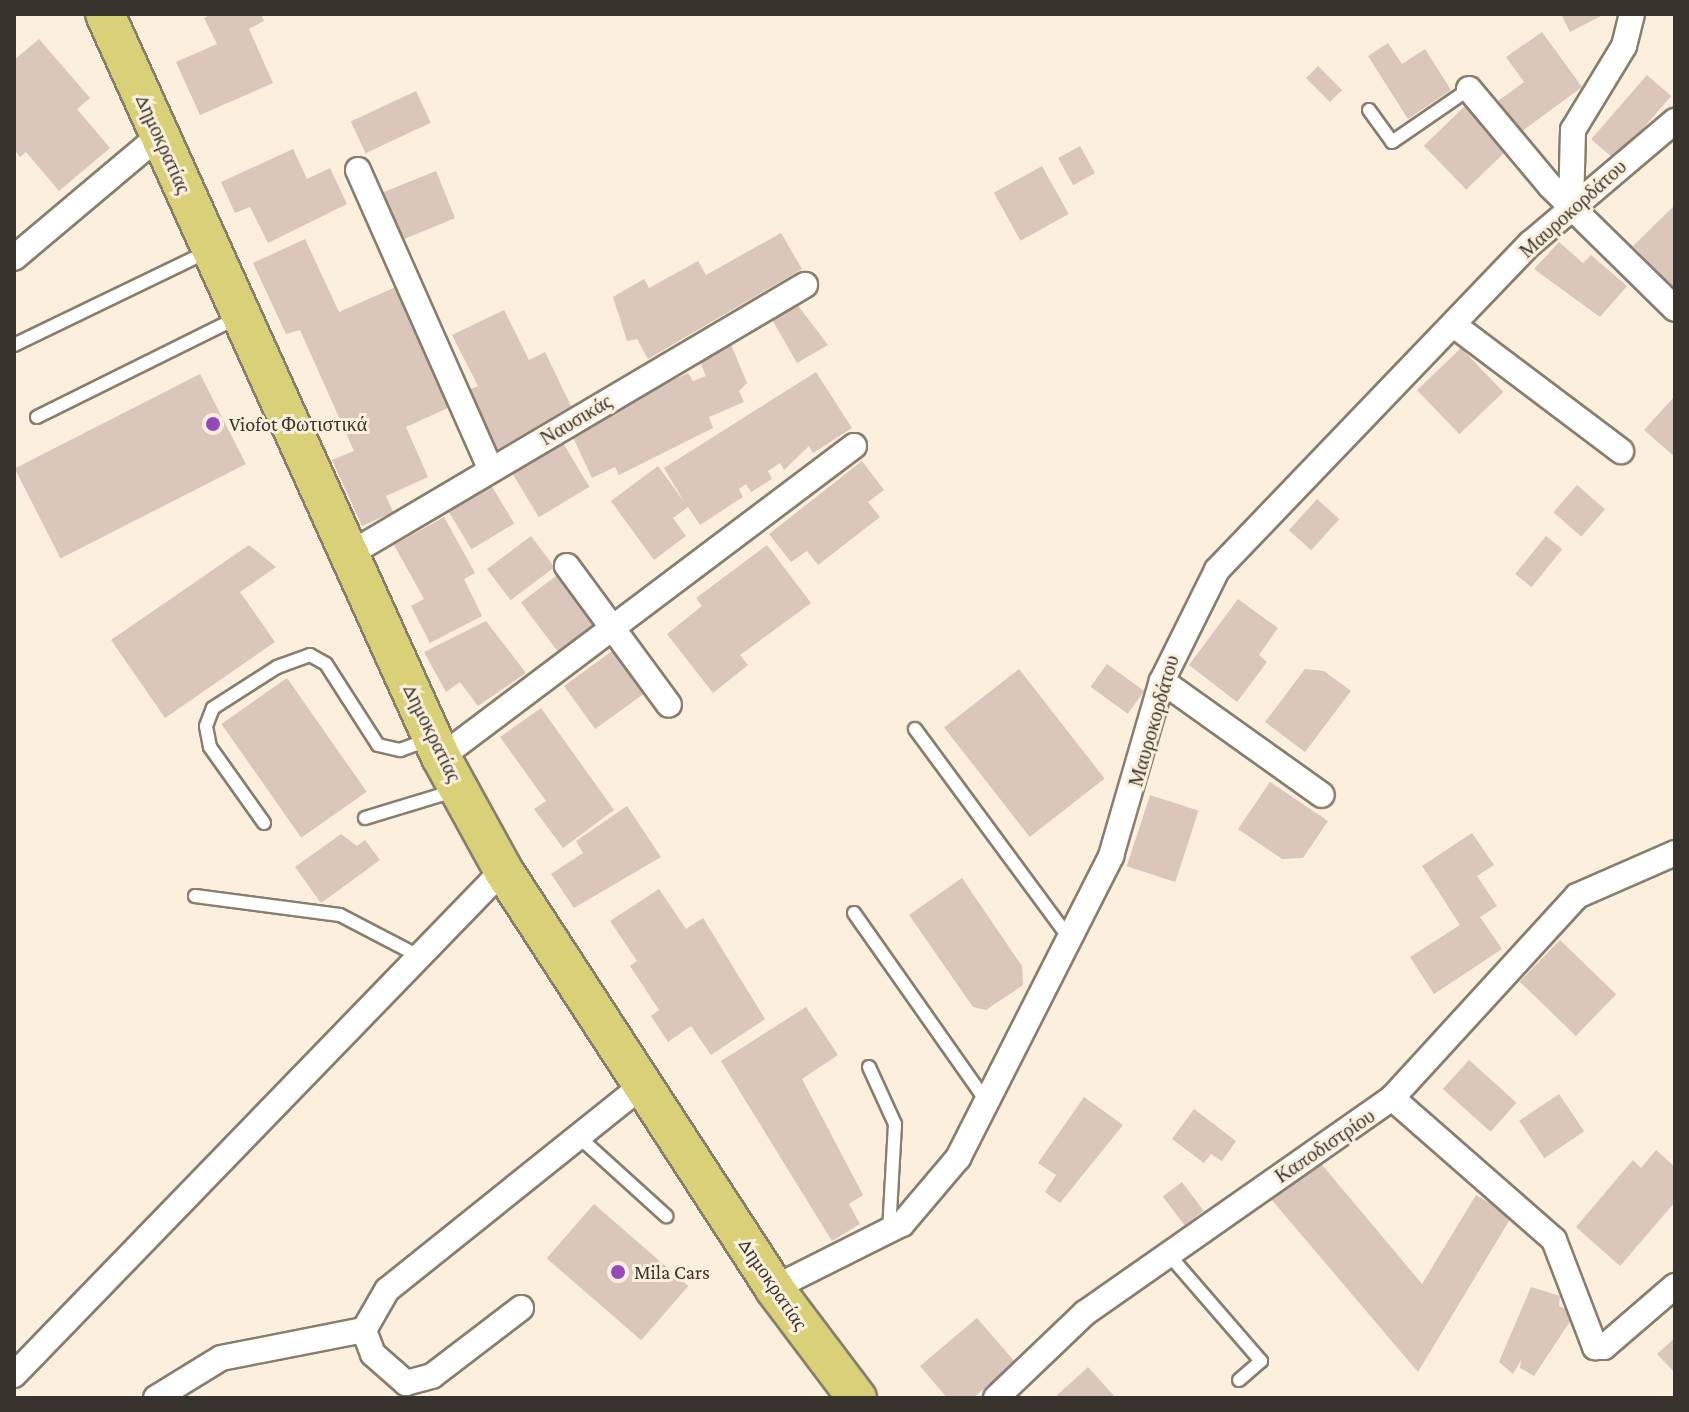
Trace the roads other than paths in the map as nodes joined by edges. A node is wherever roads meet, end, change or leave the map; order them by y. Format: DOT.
graph roads {
  1 [pos="105,14"];
  2 [pos="1632,14"];
  3 [pos="1469,89"];
  4 [pos="1369,110"];
  5 [pos="1675,121"];
  6 [pos="160,135"];
  7 [pos="358,170"];
  8 [pos="1571,207"];
  9 [pos="209,251"];
  10 [pos="14,258"];
  11 [pos="805,285"];
  12 [pos="1675,309"];
  13 [pos="239,316"];
  14 [pos="1455,326"];
  15 [pos="14,345"];
  16 [pos="37,417"];
  17 [pos="854,446"];
  18 [pos="1621,451"];
  19 [pos="491,470"];
  20 [pos="348,555"];
  21 [pos="567,566"];
  22 [pos="613,628"];
  23 [pos="1162,681"];
  24 [pos="669,705"];
  25 [pos="915,729"];
  26 [pos="444,762"];
  27 [pos="1322,795"];
  28 [pos="365,818"];
  29 [pos="264,823"];
  30 [pos="1675,853"];
  31 [pos="503,870"];
  32 [pos="195,896"];
  33 [pos="854,913"];
  34 [pos="1072,941"];
  35 [pos="415,954"];
  36 [pos="869,1067"];
  37 [pos="643,1085"];
  38 [pos="1392,1098"];
  39 [pos="988,1104"];
  40 [pos="579,1137"];
  41 [pos="666,1216"];
  42 [pos="889,1232"];
  43 [pos="1170,1256"];
  44 [pos="1675,1286"];
  45 [pos="774,1288"];
  46 [pos="521,1308"];
  47 [pos="364,1330"];
  48 [pos="14,1375"];
  49 [pos="1239,1380"];
  50 [pos="156,1398"];
  51 [pos="857,1398"];
  52 [pos="996,1398"];
  1 -- 6 [label="main road, Δημοκρατίας"];
  2 -- 8 [label="street"];
  3 -- 4 [label="lane"];
  3 -- 8 [label="street"];
  5 -- 8 [label="street, Μαυροκορδάτου"];
  6 -- 9 [label="main road, Δημοκρατίας"];
  6 -- 10 [label="street"];
  7 -- 19 [label="street"];
  8 -- 12 [label="street"];
  8 -- 14 [label="street, Μαυροκορδάτου"];
  9 -- 13 [label="main road, Δημοκρατίας"];
  9 -- 15 [label="lane"];
  11 -- 19 [label="street, Ναυσικάς"];
  13 -- 16 [label="lane"];
  13 -- 20 [label="main road, Δημοκρατίας"];
  14 -- 18 [label="street"];
  14 -- 23 [label="street, Μαυροκορδάτου"];
  17 -- 22 [label="street"];
  19 -- 20 [label="street, Ναυσικάς"];
  20 -- 26 [label="main road, Δημοκρατίας"];
  21 -- 22 [label="street"];
  22 -- 24 [label="street"];
  22 -- 26 [label="street"];
  23 -- 27 [label="street"];
  23 -- 34 [label="street, Μαυροκορδάτου"];
  25 -- 34 [label="lane"];
  26 -- 28 [label="lane"];
  26 -- 29 [label="lane"];
  26 -- 31 [label="main road, Δημοκρατίας"];
  30 -- 38 [label="street, Καποδιστρίου"];
  31 -- 35 [label="street"];
  31 -- 37 [label="main road, Δημοκρατίας"];
  32 -- 35 [label="lane"];
  33 -- 39 [label="lane"];
  34 -- 39 [label="street, Μαυροκορδάτου"];
  35 -- 48 [label="street"];
  36 -- 42 [label="lane"];
  37 -- 40 [label="street"];
  37 -- 45 [label="main road, Δημοκρατίας"];
  38 -- 43 [label="street, Καποδιστρίου"];
  38 -- 44 [label="street"];
  39 -- 42 [label="street, Μαυροκορδάτου"];
  40 -- 41 [label="lane"];
  40 -- 47 [label="street"];
  42 -- 45 [label="street, Μαυροκορδάτου"];
  43 -- 49 [label="lane"];
  43 -- 52 [label="street, Καποδιστρίου"];
  45 -- 51 [label="main road, Δημοκρατίας"];
  46 -- 47 [label="street"];
  47 -- 50 [label="street"];
}
